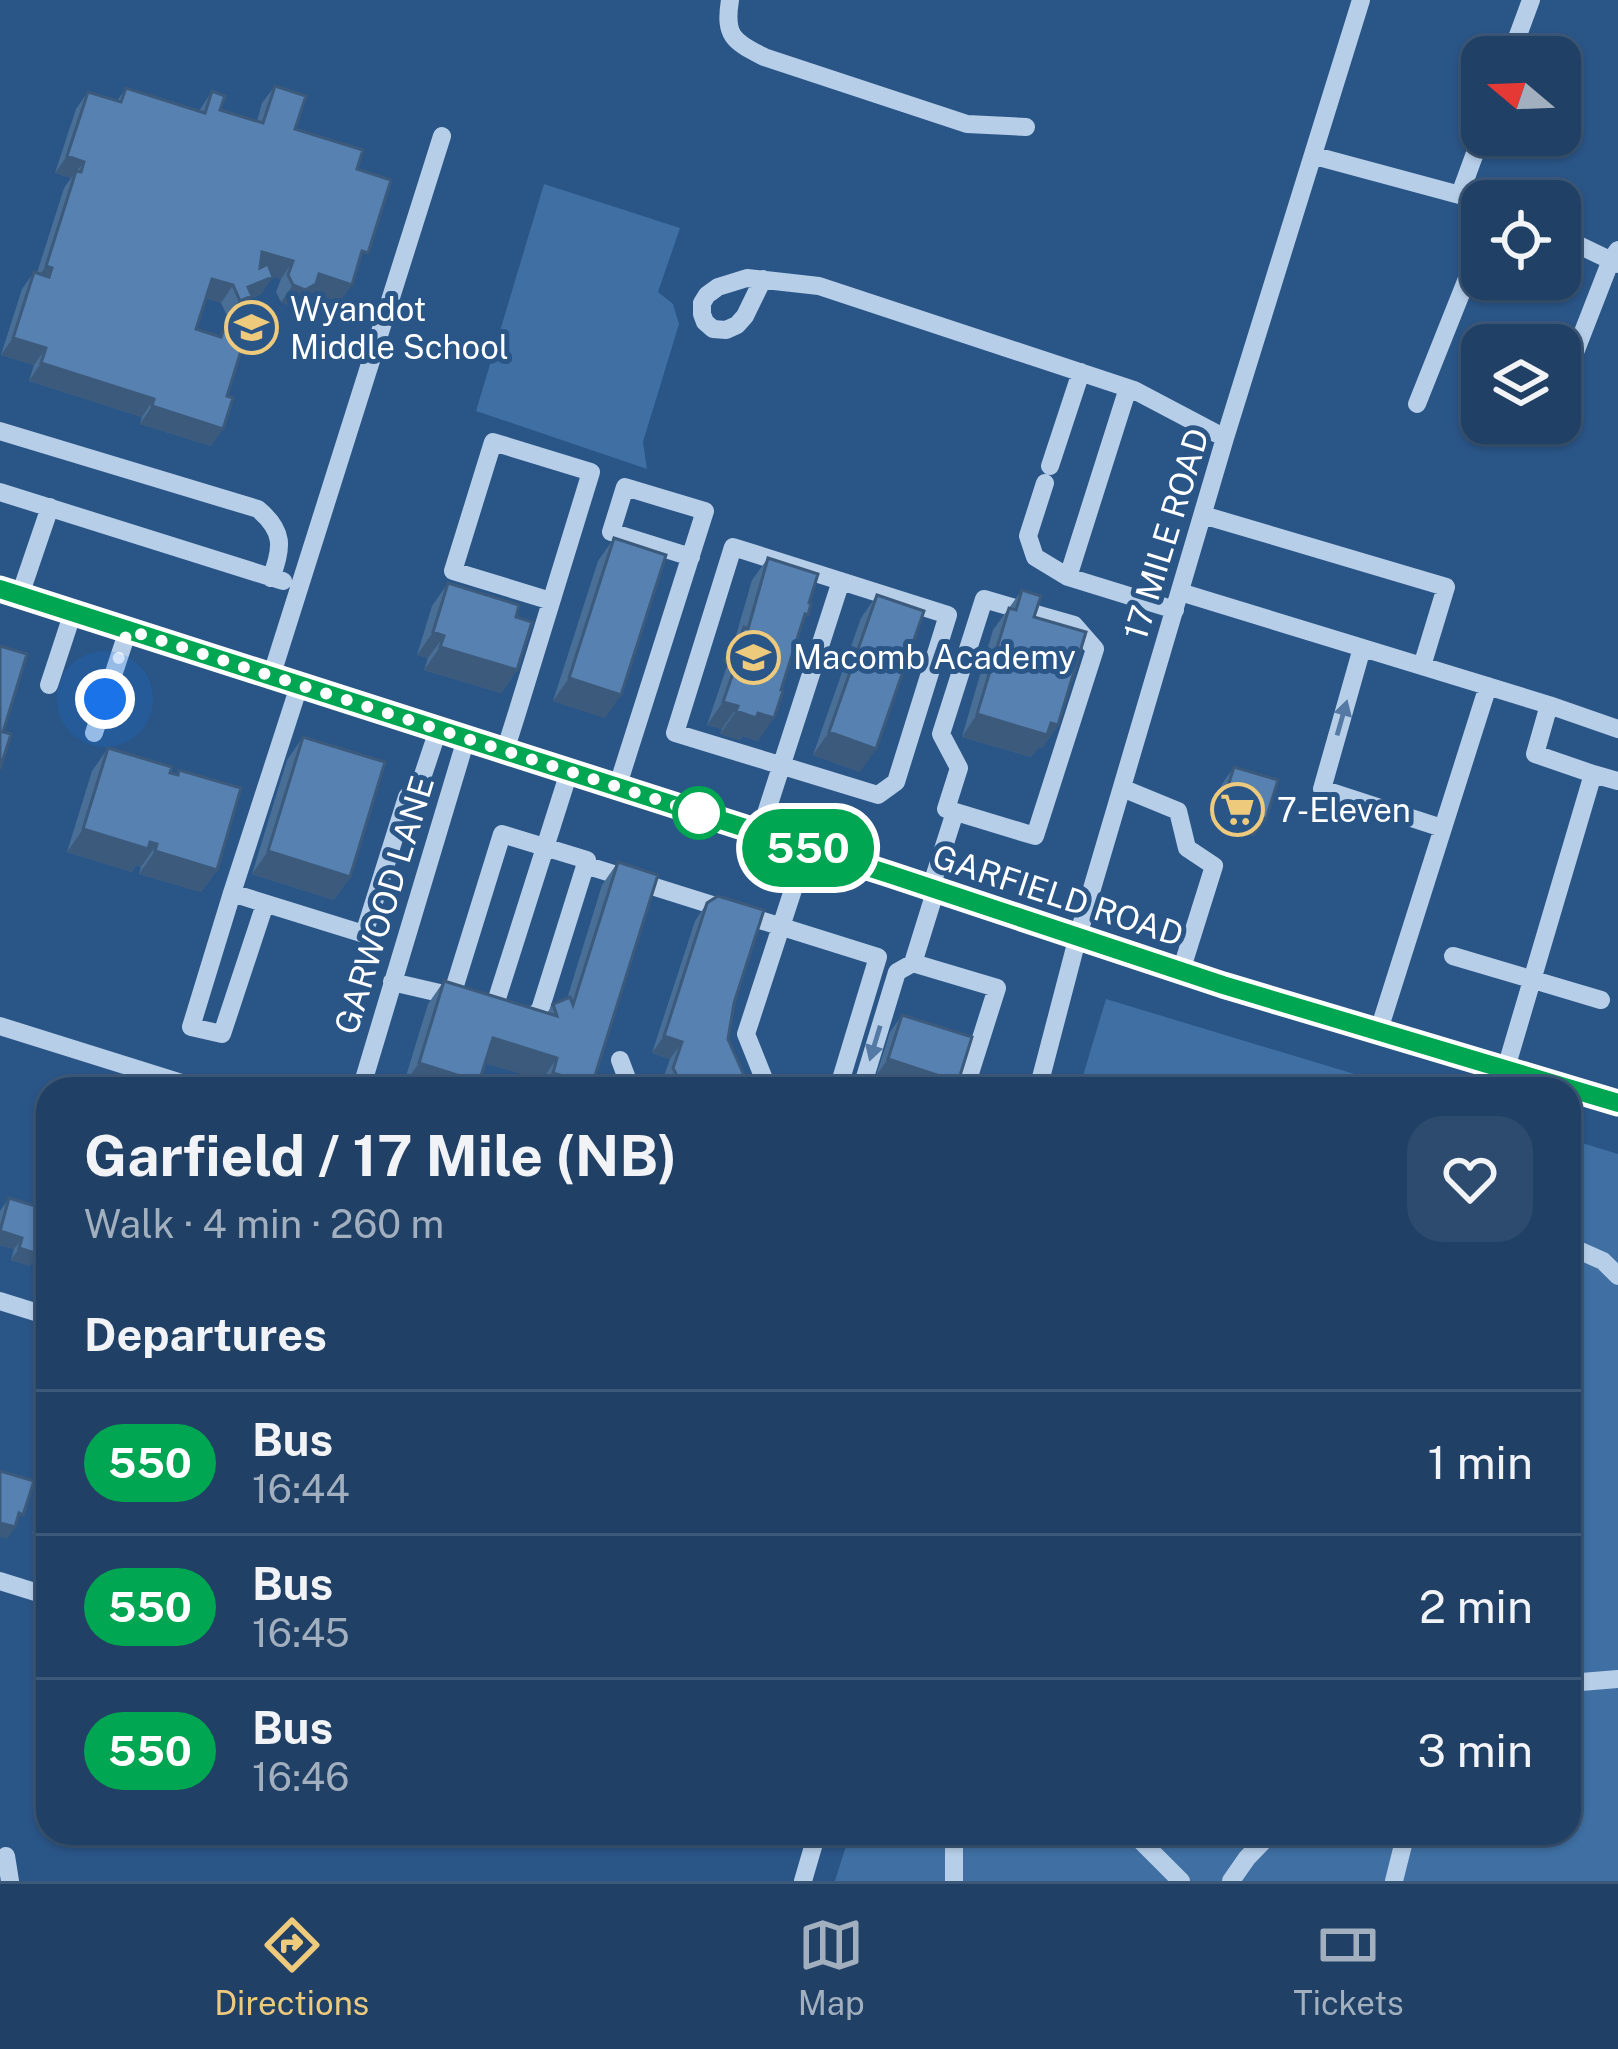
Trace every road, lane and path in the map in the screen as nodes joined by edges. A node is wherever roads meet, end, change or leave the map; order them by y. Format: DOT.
graph roads {
  1 [pos="730,0"];
  2 [pos="1532,0"];
  3 [pos="1359,1"];
  4 [pos="1518,36"];
  5 [pos="1026,128"];
  6 [pos="442,136"];
  7 [pos="1315,156"];
  8 [pos="1474,156"];
  9 [pos="1460,194"];
  10 [pos="1581,244"];
  11 [pos="1616,258"];
  12 [pos="763,279"];
  13 [pos="1461,294"];
  14 [pos="1581,341"];
  15 [pos="1081,373"];
  16 [pos="1128,388"];
  17 [pos="1417,404"];
  18 [pos="0,430"];
  19 [pos="1226,438"];
  20 [pos="0,492"];
  21 [pos="50,507"];
  22 [pos="1203,515"];
  23 [pos="691,556"];
  24 [pos="1068,577"];
  25 [pos="271,578"];
  26 [pos="841,581"];
  27 [pos="298,586"];
  28 [pos="10,592"];
  29 [pos="551,601"];
  30 [pos="1177,601"];
  31 [pos="73,612"];
  32 [pos="128,630"];
  33 [pos="1362,648"];
  34 [pos="1421,666"];
  35 [pos="271,676"];
  36 [pos="49,686"];
  37 [pos="299,686"];
  38 [pos="1488,686"];
  39 [pos="1549,705"];
  40 [pos="1618,729"];
  41 [pos="438,730"];
  42 [pos="94,733"];
  43 [pos="466,739"];
  44 [pos="505,751"];
  45 [pos="782,766"];
  46 [pos="569,772"];
  47 [pos="1593,774"];
  48 [pos="1618,781"];
  49 [pos="617,788"];
  50 [pos="1122,788"];
  51 [pos="955,812"];
  52 [pos="1442,828"];
  53 [pos="760,832"];
  54 [pos="545,847"];
  55 [pos="807,847"];
  56 [pos="586,866"];
  57 [pos="933,888"];
  58 [pos="232,893"];
  59 [pos="266,904"];
  60 [pos="780,926"];
  61 [pos="1078,936"];
  62 [pos="1453,956"];
  63 [pos="913,963"];
  64 [pos="1181,971"];
  65 [pos="1531,978"];
  66 [pos="392,982"];
  67 [pos="452,995"];
  68 [pos="1601,1000"];
  69 [pos="494,1008"];
  70 [pos="0,1026"];
  71 [pos="1378,1033"];
  72 [pos="620,1060"];
  73 [pos="1507,1068"];
  74 [pos="163,1077"];
  75 [pos="364,1077"];
  76 [pos="626,1077"];
  77 [pos="764,1077"];
  78 [pos="842,1077"];
  79 [pos="865,1077"];
  80 [pos="973,1077"];
  81 [pos="1041,1077"];
  82 [pos="1536,1077"];
  83 [pos="1581,1091"];
  84 [pos="1618,1103"];
  85 [pos="1581,1251"];
  86 [pos="1618,1276"];
  87 [pos="0,1301"];
  88 [pos="36,1312"];
  89 [pos="0,1581"];
  90 [pos="36,1592"];
  91 [pos="1618,1679"];
  92 [pos="1581,1682"];
  93 [pos="813,1845"];
  94 [pos="955,1845"];
  95 [pos="1145,1845"];
  96 [pos="1259,1845"];
  97 [pos="1403,1845"];
  98 [pos="6,1856"];
  99 [pos="10,1881"];
  100 [pos="802,1881"];
  101 [pos="954,1881"];
  102 [pos="1181,1881"];
  103 [pos="1231,1881"];
  104 [pos="1394,1881"];
  1 -- 5 [label="street"];
  2 -- 4 [label="street"];
  3 -- 7 [label="street, 17 MILE ROAD"];
  6 -- 27 [label="street"];
  7 -- 9 [label="street"];
  7 -- 19 [label="street, 17 MILE ROAD"];
  8 -- 9 [label="street"];
  10 -- 11 [label="street"];
  11 -- 14 [label="street"];
  12 -- 15 [label="street"];
  13 -- 17 [label="street"];
  15 -- 16 [label="street"];
  15 -- 24 [label="street"];
  16 -- 19 [label="street"];
  16 -- 24 [label="street"];
  18 -- 25 [label="street"];
  19 -- 22 [label="street, 17 MILE ROAD"];
  20 -- 21 [label="street"];
  21 -- 25 [label="street"];
  21 -- 28 [label="street"];
  22 -- 30 [label="street, 17 MILE ROAD"];
  22 -- 34 [label="street"];
  23 -- 23 [label="street"];
  23 -- 49 [label="street"];
  24 -- 30 [label="street"];
  25 -- 27 [label="street"];
  26 -- 45 [label="street"];
  26 -- 45 [label="street"];
  26 -- 45 [label="street"];
  27 -- 35 [label="street"];
  28 -- 31 [label="main road, GARFIELD ROAD"];
  29 -- 29 [label="street"];
  29 -- 44 [label="street"];
  30 -- 33 [label="street"];
  30 -- 50 [label="street, 17 MILE ROAD"];
  31 -- 32 [label="main road, GARFIELD ROAD"];
  31 -- 36 [label="street"];
  32 -- 35 [label="main road, GARFIELD ROAD"];
  32 -- 42 [label="street"];
  33 -- 34 [label="street"];
  52 -- 33 [label="street, one-way"];
  34 -- 38 [label="street"];
  35 -- 37 [label="main road, GARFIELD ROAD"];
  37 -- 41 [label="main road, GARFIELD ROAD"];
  37 -- 58 [label="street"];
  38 -- 39 [label="street"];
  38 -- 52 [label="street"];
  39 -- 40 [label="street"];
  39 -- 47 [label="street"];
  41 -- 43 [label="main road, GARFIELD ROAD"];
  41 -- 59 [label="street"];
  43 -- 44 [label="main road, GARFIELD ROAD"];
  43 -- 66 [label="street, GARWOOD LANE"];
  44 -- 46 [label="main road, GARFIELD ROAD"];
  45 -- 53 [label="street"];
  46 -- 49 [label="main road, GARFIELD ROAD"];
  46 -- 54 [label="street"];
  47 -- 48 [label="street"];
  47 -- 65 [label="street"];
  49 -- 53 [label="main road, GARFIELD ROAD"];
  50 -- 61 [label="street, 17 MILE ROAD"];
  50 -- 64 [label="street"];
  51 -- 51 [label="street"];
  51 -- 57 [label="street"];
  52 -- 71 [label="street"];
  53 -- 55 [label="main road, GARFIELD ROAD"];
  54 -- 56 [label="street"];
  54 -- 67 [label="street"];
  54 -- 69 [label="street"];
  55 -- 57 [label="main road, GARFIELD ROAD"];
  55 -- 60 [label="street"];
  56 -- 60 [label="street"];
  56 -- 69 [label="street"];
  57 -- 61 [label="main road, GARFIELD ROAD"];
  57 -- 63 [label="street"];
  58 -- 59 [label="street"];
  58 -- 59 [label="street"];
  60 -- 77 [label="street"];
  60 -- 78 [label="street"];
  61 -- 64 [label="main road, GARFIELD ROAD"];
  61 -- 81 [label="street, 17 MILE ROAD"];
  62 -- 65 [label="street"];
  63 -- 79 [label="street, one-way"];
  63 -- 80 [label="street"];
  64 -- 71 [label="main road, GARFIELD ROAD"];
  65 -- 68 [label="street"];
  65 -- 73 [label="street"];
  66 -- 67 [label="street"];
  66 -- 75 [label="street, GARWOOD LANE"];
  67 -- 69 [label="street"];
  70 -- 74 [label="street"];
  71 -- 73 [label="main road, GARFIELD ROAD"];
  72 -- 76 [label="street"];
  73 -- 82 [label="main road, GARFIELD ROAD"];
  83 -- 84 [label="main road, GARFIELD ROAD"];
  85 -- 86 [label="street"];
  87 -- 88 [label="street"];
  89 -- 90 [label="street"];
  91 -- 92 [label="street"];
  93 -- 100 [label="street"];
  94 -- 101 [label="street"];
  95 -- 102 [label="street"];
  96 -- 103 [label="street"];
  97 -- 104 [label="street"];
  98 -- 99 [label="street"];
}
